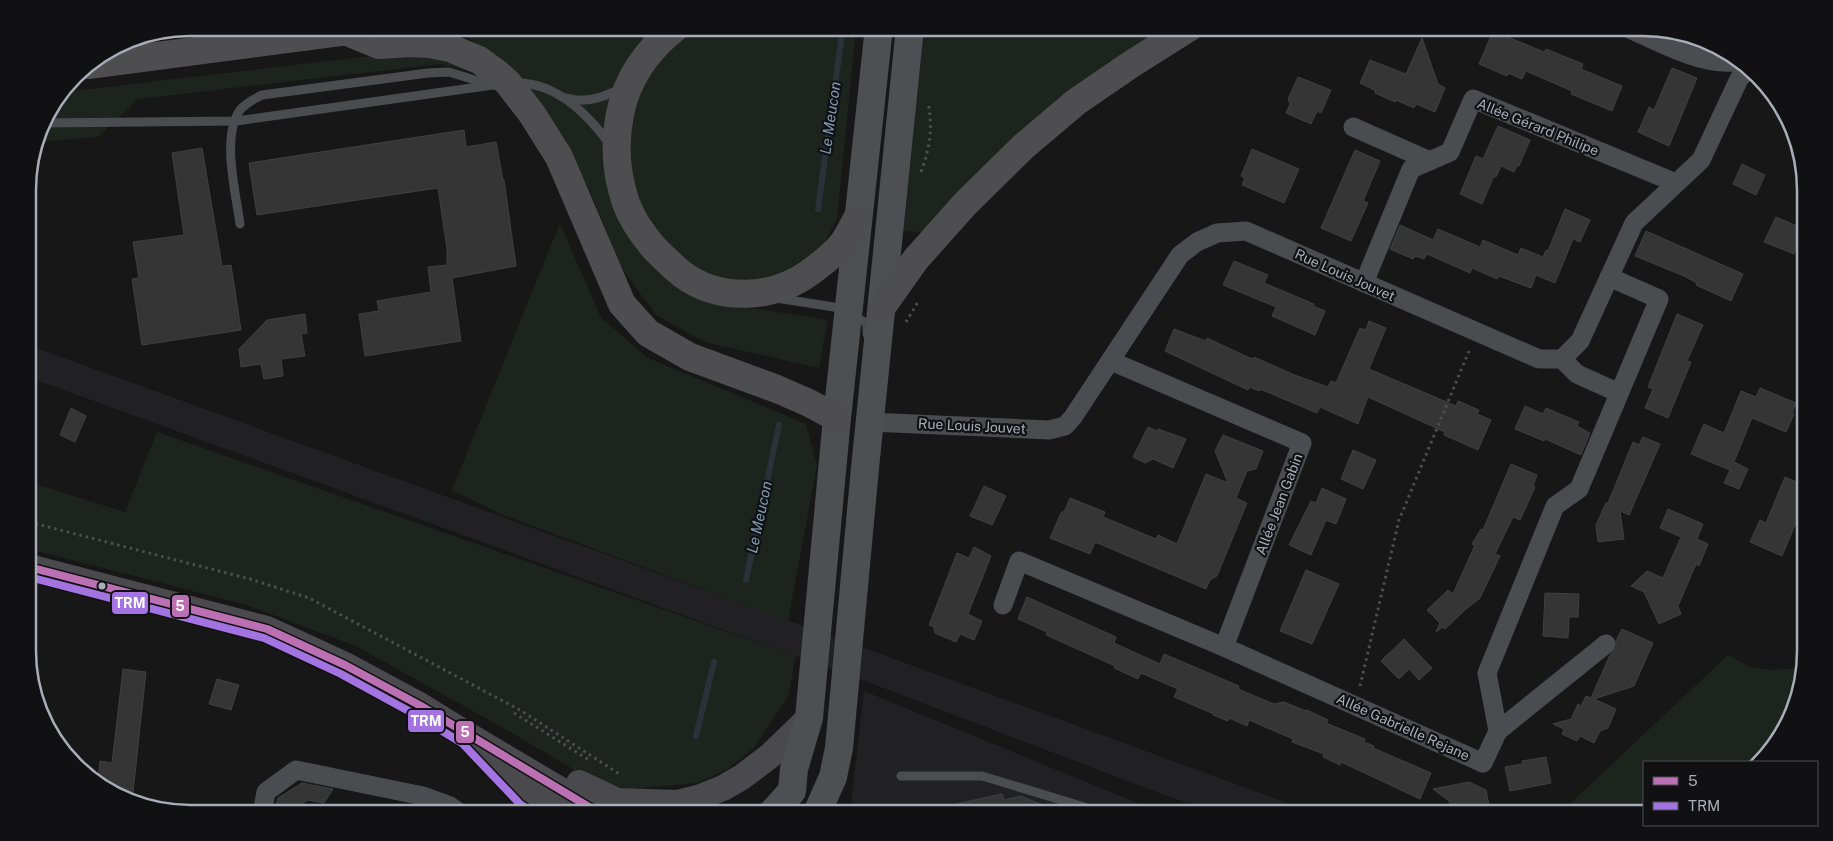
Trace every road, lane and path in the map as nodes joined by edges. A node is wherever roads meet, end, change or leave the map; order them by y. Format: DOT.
graph roads {
  1 [pos="307,36"];
  2 [pos="357,36"];
  3 [pos="667,36"];
  4 [pos="878,36"];
  5 [pos="909,36"];
  6 [pos="1177,36"];
  7 [pos="1645,36"];
  8 [pos="1727,62"];
  9 [pos="104,63"];
  10 [pos="1744,74"];
  11 [pos="500,84"];
  12 [pos="628,85"];
  13 [pos="566,98"];
  14 [pos="236,121"];
  15 [pos="52,123"];
  16 [pos="1354,126"];
  17 [pos="616,154"];
  18 [pos="1430,161"];
  19 [pos="1676,183"];
  20 [pos="858,217"];
  21 [pos="240,224"];
  22 [pos="1609,277"];
  23 [pos="1364,283"];
  24 [pos="751,295"];
  25 [pos="882,306"];
  26 [pos="848,314"];
  27 [pos="1476,332"];
  28 [pos="866,340"];
  29 [pos="1111,360"];
  30 [pos="1562,360"];
  31 [pos="1619,394"];
  32 [pos="837,418"];
  33 [pos="870,422"];
  34 [pos="36,524"];
  35 [pos="36,569"];
  36 [pos="1003,605"];
  37 [pos="1606,644"];
  38 [pos="1224,647"];
  39 [pos="1356,706"];
  40 [pos="809,718"];
  41 [pos="1498,731"];
  42 [pos="468,735"];
  43 [pos="794,769"];
  44 [pos="901,776"];
  45 [pos="627,780"];
  46 [pos="1076,804"];
  47 [pos="264,805"];
  48 [pos="447,805"];
  49 [pos="538,805"];
  50 [pos="585,805"];
  51 [pos="767,805"];
  52 [pos="780,805"];
  53 [pos="821,805"];
  1 -- 9 [label="highway"];
  2 -- 11 [label="highway"];
  3 -- 12 [label="highway"];
  4 -- 20 [label="main road"];
  5 -- 25 [label="main road"];
  6 -- 25 [label="highway"];
  7 -- 8 [label="street"];
  10 -- 19 [label="street"];
  11 -- 13 [label="lane"];
  11 -- 14 [label="lane"];
  11 -- 14 [label="lane"];
  11 -- 32 [label="highway"];
  12 -- 13 [label="lane"];
  12 -- 17 [label="highway"];
  13 -- 17 [label="lane"];
  14 -- 15 [label="lane"];
  14 -- 21 [label="lane"];
  16 -- 18 [label="street"];
  17 -- 24 [label="highway"];
  18 -- 19 [label="street, Allée Gérard Philipe"];
  18 -- 23 [label="street, Allée Gérard Philipe"];
  19 -- 22 [label="street"];
  20 -- 24 [label="highway"];
  20 -- 26 [label="main road"];
  22 -- 30 [label="street"];
  22 -- 31 [label="street"];
  23 -- 27 [label="street, Rue Louis Jouvet"];
  23 -- 29 [label="street, Rue Louis Jouvet"];
  24 -- 26 [label="lane"];
  25 -- 33 [label="main road"];
  26 -- 28 [label="lane"];
  26 -- 32 [label="main road"];
  27 -- 30 [label="street, Rue Louis Jouvet"];
  27 -- 39 [label="path"];
  29 -- 33 [label="street, Rue Louis Jouvet"];
  29 -- 38 [label="street, Allée Jean Gabin"];
  30 -- 31 [label="street"];
  31 -- 41 [label="street"];
  32 -- 40 [label="main road"];
  33 -- 53 [label="main road"];
  34 -- 45 [label="path"];
  35 -- 42 [label="main road"];
  36 -- 38 [label="street, Allée Gabrielle Rejane"];
  37 -- 41 [label="street"];
  38 -- 39 [label="street, Allée Gabrielle Rejane"];
  39 -- 41 [label="street, Allée Gabrielle Rejane"];
  40 -- 42 [label="main road"];
  40 -- 43 [label="main road"];
  42 -- 49 [label="main road"];
  42 -- 50 [label="main road"];
  43 -- 51 [label="main road"];
  43 -- 52 [label="main road"];
  44 -- 46 [label="lane"];
  47 -- 48 [label="street"];
}
